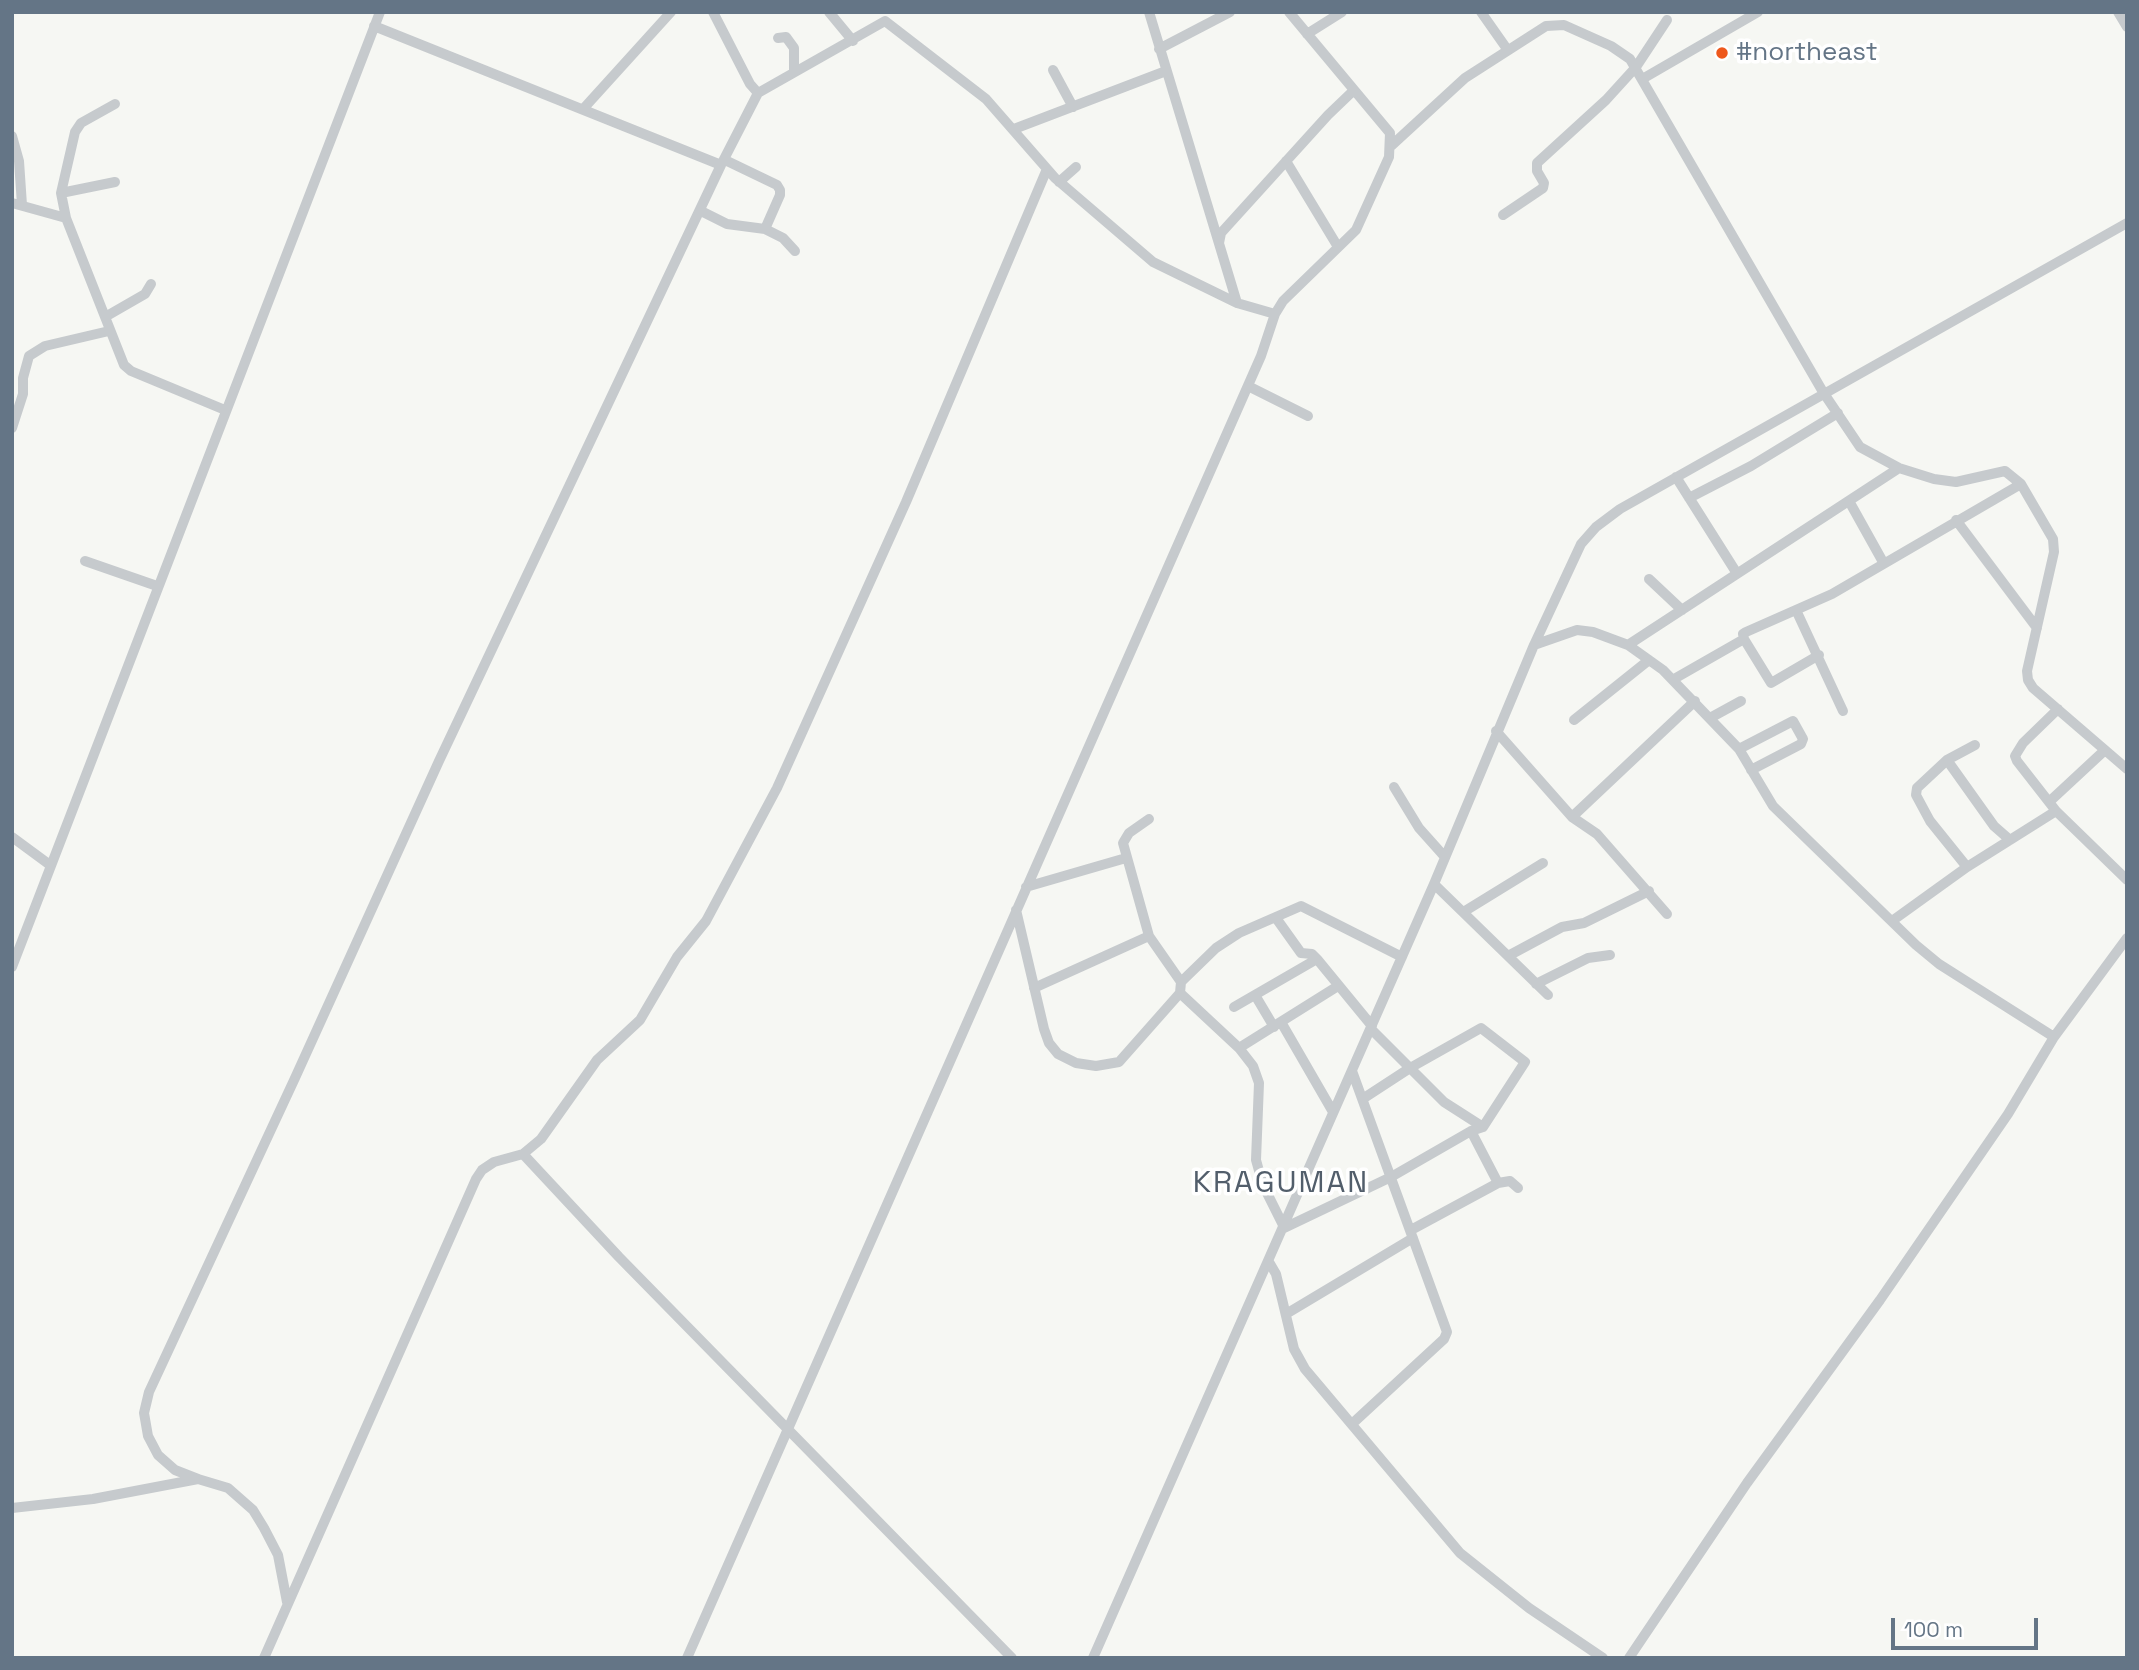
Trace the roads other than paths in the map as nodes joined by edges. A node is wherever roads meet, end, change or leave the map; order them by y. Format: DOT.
graph roads {
  1 [pos="380,12"];
  2 [pos="671,12"];
  3 [pos="713,12"];
  4 [pos="829,12"];
  5 [pos="1149,12"];
  6 [pos="1230,12"];
  7 [pos="1289,12"];
  8 [pos="1342,12"];
  9 [pos="1482,12"];
  10 [pos="1759,12"];
  11 [pos="2122,13"];
  12 [pos="888,17"];
  13 [pos="1667,20"];
  14 [pos="374,26"];
  15 [pos="2127,27"];
  16 [pos="1307,34"];
  17 [pos="778,38"];
  18 [pos="853,41"];
  19 [pos="1159,49"];
  20 [pos="1507,50"];
  21 [pos="1636,67"];
  22 [pos="1053,71"];
  23 [pos="1166,71"];
  24 [pos="794,72"];
  25 [pos="1643,78"];
  26 [pos="1352,92"];
  27 [pos="758,93"];
  28 [pos="115,104"];
  29 [pos="584,107"];
  30 [pos="1073,107"];
  31 [pos="1014,129"];
  32 [pos="12,136"];
  33 [pos="1391,146"];
  34 [pos="1286,161"];
  35 [pos="723,162"];
  36 [pos="1076,167"];
  37 [pos="1047,169"];
  38 [pos="115,182"];
  39 [pos="1059,182"];
  40 [pos="61,193"];
  41 [pos="17,204"];
  42 [pos="701,211"];
  43 [pos="1503,215"];
  44 [pos="66,218"];
  45 [pos="2127,223"];
  46 [pos="765,229"];
  47 [pos="1219,243"];
  48 [pos="1338,247"];
  49 [pos="795,251"];
  50 [pos="151,284"];
  51 [pos="1237,303"];
  52 [pos="1275,314"];
  53 [pos="104,317"];
  54 [pos="109,331"];
  55 [pos="1248,386"];
  56 [pos="1823,392"];
  57 [pos="225,410"];
  58 [pos="1838,413"];
  59 [pos="1308,416"];
  60 [pos="12,428"];
  61 [pos="1899,468"];
  62 [pos="1676,477"];
  63 [pos="2021,484"];
  64 [pos="1689,498"];
  65 [pos="1849,501"];
  66 [pos="1956,520"];
  67 [pos="85,561"];
  68 [pos="1883,562"];
  69 [pos="1736,572"];
  70 [pos="1649,579"];
  71 [pos="157,586"];
  72 [pos="1682,610"];
  73 [pos="1796,610"];
  74 [pos="2037,628"];
  75 [pos="1744,639"];
  76 [pos="1534,645"];
  77 [pos="1628,645"];
  78 [pos="1819,655"];
  79 [pos="1648,660"];
  80 [pos="1674,679"];
  81 [pos="1695,701"];
  82 [pos="1741,701"];
  83 [pos="2058,709"];
  84 [pos="1843,711"];
  85 [pos="1710,718"];
  86 [pos="1574,720"];
  87 [pos="1496,731"];
  88 [pos="1975,745"];
  89 [pos="1739,749"];
  90 [pos="2105,750"];
  91 [pos="1947,760"];
  92 [pos="2127,769"];
  93 [pos="1751,770"];
  94 [pos="1394,788"];
  95 [pos="2053,806"];
  96 [pos="1572,817"];
  97 [pos="1149,819"];
  98 [pos="12,837"];
  99 [pos="2010,840"];
  100 [pos="1444,856"];
  101 [pos="1126,858"];
  102 [pos="1543,863"];
  103 [pos="50,865"];
  104 [pos="1967,867"];
  105 [pos="2127,880"];
  106 [pos="1434,884"];
  107 [pos="1026,887"];
  108 [pos="1649,891"];
  109 [pos="1016,910"];
  110 [pos="1465,911"];
  111 [pos="1667,914"];
  112 [pos="1276,918"];
  113 [pos="1892,921"];
  114 [pos="1149,936"];
  115 [pos="2127,938"];
  116 [pos="1508,956"];
  117 [pos="1610,956"];
  118 [pos="1402,957"];
  119 [pos="1317,959"];
  120 [pos="12,967"];
  121 [pos="1536,984"];
  122 [pos="1338,986"];
  123 [pos="1181,987"];
  124 [pos="1034,988"];
  125 [pos="1255,995"];
  126 [pos="1548,995"];
  127 [pos="1234,1007"];
  128 [pos="1277,1024"];
  129 [pos="1372,1027"];
  130 [pos="2054,1037"];
  131 [pos="1239,1048"];
  132 [pos="1410,1068"];
  133 [pos="1352,1071"];
  134 [pos="1364,1098"];
  135 [pos="1334,1112"];
  136 [pos="1483,1128"];
  137 [pos="1471,1131"];
  138 [pos="523,1154"];
  139 [pos="1391,1177"];
  140 [pos="1498,1183"];
  141 [pos="1518,1188"];
  142 [pos="1283,1227"];
  143 [pos="1412,1234"];
  144 [pos="1269,1262"];
  145 [pos="1286,1314"];
  146 [pos="1353,1423"];
  147 [pos="789,1429"];
  148 [pos="198,1479"];
  149 [pos="12,1508"];
  150 [pos="287,1602"];
  151 [pos="264,1658"];
  152 [pos="687,1658"];
  153 [pos="1012,1658"];
  154 [pos="1093,1658"];
  155 [pos="1603,1658"];
  156 [pos="1629,1658"];
  1 -- 14 [label="street"];
  2 -- 29 [label="street"];
  3 -- 27 [label="street"];
  4 -- 18 [label="street"];
  5 -- 19 [label="street"];
  6 -- 19 [label="street"];
  7 -- 16 [label="street"];
  8 -- 16 [label="street"];
  9 -- 20 [label="street"];
  10 -- 25 [label="street"];
  11 -- 15 [label="street"];
  12 -- 18 [label="street"];
  12 -- 31 [label="street"];
  13 -- 21 [label="street"];
  14 -- 29 [label="street"];
  14 -- 57 [label="street"];
  16 -- 26 [label="street"];
  17 -- 24 [label="street"];
  18 -- 24 [label="street"];
  19 -- 23 [label="street"];
  20 -- 21 [label="street"];
  20 -- 33 [label="street"];
  21 -- 25 [label="street"];
  21 -- 43 [label="street"];
  22 -- 30 [label="street"];
  23 -- 30 [label="street"];
  23 -- 47 [label="street"];
  24 -- 27 [label="street"];
  25 -- 56 [label="street"];
  26 -- 33 [label="street"];
  26 -- 34 [label="street"];
  27 -- 35 [label="street"];
  28 -- 40 [label="street"];
  29 -- 35 [label="street"];
  30 -- 31 [label="street"];
  31 -- 37 [label="street"];
  32 -- 41 [label="street"];
  33 -- 48 [label="street"];
  34 -- 47 [label="street"];
  34 -- 48 [label="street"];
  35 -- 42 [label="street"];
  35 -- 46 [label="street"];
  36 -- 39 [label="street"];
  37 -- 39 [label="street"];
  37 -- 138 [label="street"];
  38 -- 40 [label="street"];
  39 -- 51 [label="street"];
  40 -- 44 [label="street"];
  41 -- 44 [label="street"];
  42 -- 46 [label="street"];
  42 -- 148 [label="street"];
  44 -- 53 [label="street"];
  45 -- 56 [label="street"];
  46 -- 49 [label="street"];
  47 -- 51 [label="street"];
  48 -- 52 [label="street"];
  50 -- 53 [label="street"];
  51 -- 52 [label="street"];
  52 -- 55 [label="street"];
  53 -- 54 [label="street"];
  54 -- 57 [label="street"];
  54 -- 60 [label="street"];
  55 -- 59 [label="street"];
  55 -- 107 [label="street"];
  56 -- 58 [label="street"];
  56 -- 62 [label="street"];
  57 -- 71 [label="street"];
  58 -- 61 [label="street"];
  58 -- 64 [label="street"];
  61 -- 63 [label="street"];
  61 -- 65 [label="street"];
  62 -- 64 [label="street"];
  62 -- 76 [label="street"];
  63 -- 66 [label="street"];
  63 -- 74 [label="street"];
  64 -- 69 [label="street"];
  65 -- 68 [label="street"];
  65 -- 69 [label="street"];
  66 -- 68 [label="street"];
  66 -- 74 [label="street"];
  67 -- 71 [label="street"];
  68 -- 73 [label="street"];
  69 -- 72 [label="street"];
  70 -- 72 [label="street"];
  71 -- 103 [label="street"];
  72 -- 77 [label="street"];
  73 -- 75 [label="street"];
  73 -- 78 [label="street"];
  74 -- 83 [label="street"];
  75 -- 78 [label="street"];
  75 -- 80 [label="street"];
  76 -- 77 [label="street"];
  76 -- 87 [label="street"];
  77 -- 79 [label="street"];
  78 -- 84 [label="street"];
  79 -- 80 [label="street"];
  79 -- 86 [label="street"];
  80 -- 81 [label="street"];
  81 -- 85 [label="street"];
  81 -- 96 [label="street"];
  82 -- 85 [label="street"];
  83 -- 90 [label="street"];
  83 -- 95 [label="street"];
  85 -- 89 [label="street"];
  87 -- 96 [label="street"];
  87 -- 100 [label="street"];
  88 -- 91 [label="street"];
  89 -- 93 [label="street"];
  89 -- 93 [label="street"];
  90 -- 92 [label="street"];
  90 -- 95 [label="street"];
  91 -- 99 [label="street"];
  91 -- 104 [label="street"];
  93 -- 113 [label="street"];
  94 -- 100 [label="street"];
  95 -- 99 [label="street"];
  95 -- 105 [label="street"];
  96 -- 108 [label="street"];
  97 -- 101 [label="street"];
  98 -- 103 [label="street"];
  99 -- 104 [label="street"];
  100 -- 106 [label="street"];
  101 -- 107 [label="street"];
  101 -- 114 [label="street"];
  102 -- 110 [label="street"];
  103 -- 120 [label="street"];
  104 -- 113 [label="street"];
  106 -- 110 [label="street"];
  106 -- 118 [label="street"];
  107 -- 109 [label="street"];
  108 -- 111 [label="street"];
  108 -- 116 [label="street"];
  109 -- 124 [label="street"];
  109 -- 147 [label="street"];
  110 -- 116 [label="street"];
  112 -- 118 [label="street"];
  112 -- 119 [label="street"];
  112 -- 123 [label="street"];
  113 -- 130 [label="street"];
  114 -- 123 [label="street"];
  114 -- 124 [label="street"];
  115 -- 130 [label="street"];
  116 -- 121 [label="street"];
  117 -- 121 [label="street"];
  118 -- 129 [label="street"];
  119 -- 122 [label="street"];
  119 -- 125 [label="street"];
  121 -- 126 [label="street"];
  122 -- 128 [label="street"];
  122 -- 129 [label="street"];
  123 -- 124 [label="street"];
  123 -- 131 [label="street"];
  125 -- 127 [label="street"];
  125 -- 128 [label="street"];
  128 -- 131 [label="street"];
  128 -- 135 [label="street"];
  129 -- 132 [label="street"];
  129 -- 133 [label="street"];
  130 -- 156 [label="street"];
  131 -- 142 [label="street"];
  132 -- 134 [label="street"];
  132 -- 136 [label="street"];
  132 -- 136 [label="street"];
  133 -- 134 [label="street"];
  133 -- 135 [label="street"];
  134 -- 139 [label="street"];
  135 -- 142 [label="street"];
  136 -- 137 [label="street"];
  137 -- 139 [label="street"];
  137 -- 140 [label="street"];
  138 -- 147 [label="street"];
  138 -- 150 [label="street"];
  139 -- 142 [label="street"];
  139 -- 143 [label="street"];
  140 -- 141 [label="street"];
  140 -- 143 [label="street"];
  142 -- 144 [label="street"];
  143 -- 145 [label="street"];
  143 -- 146 [label="street"];
  144 -- 145 [label="street"];
  144 -- 154 [label="street"];
  145 -- 146 [label="street"];
  146 -- 155 [label="street"];
  147 -- 152 [label="street"];
  147 -- 153 [label="street"];
  148 -- 149 [label="street"];
  148 -- 150 [label="street"];
  150 -- 151 [label="street"];
}
